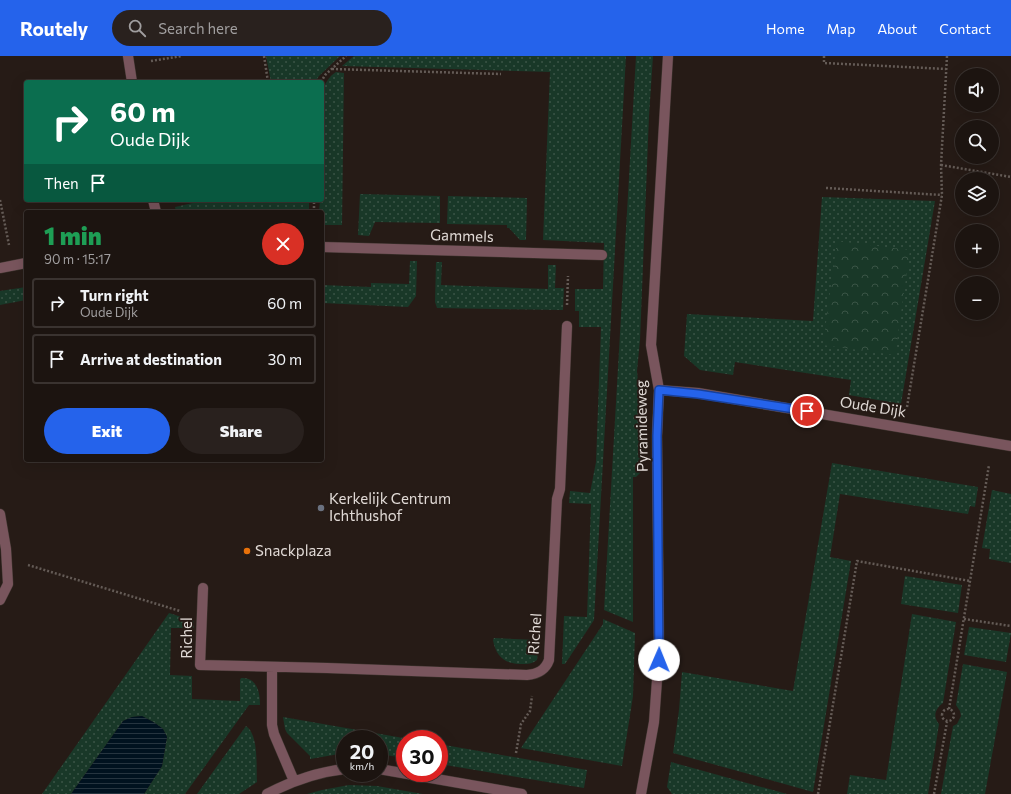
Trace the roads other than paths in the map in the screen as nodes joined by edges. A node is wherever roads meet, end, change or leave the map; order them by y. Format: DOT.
graph roads {
  1 [pos="668,56"];
  2 [pos="129,61"];
  3 [pos="132,80"];
  4 [pos="324,247"];
  5 [pos="602,255"];
  6 [pos="24,263"];
  7 [pos="0,268"];
  8 [pos="567,326"];
  9 [pos="659,390"];
  10 [pos="1011,446"];
  11 [pos="0,514"];
  12 [pos="203,588"];
  13 [pos="0,600"];
  14 [pos="272,667"];
  15 [pos="336,770"];
  16 [pos="388,771"];
  17 [pos="294,781"];
  18 [pos="267,794"];
  19 [pos="522,794"];
  20 [pos="641,794"];
  1 -- 9 [label="street, Pyramideweg"];
  2 -- 3 [label="street"];
  4 -- 5 [label="street, Gammels"];
  6 -- 7 [label="street"];
  8 -- 14 [label="street, Richel"];
  9 -- 10 [label="street, Oude Dijk"];
  9 -- 20 [label="street, Pyramideweg"];
  11 -- 13 [label="street"];
  12 -- 14 [label="street, Richel"];
  14 -- 17 [label="street"];
  15 -- 17 [label="street"];
  16 -- 19 [label="street"];
  17 -- 18 [label="street"];
}
